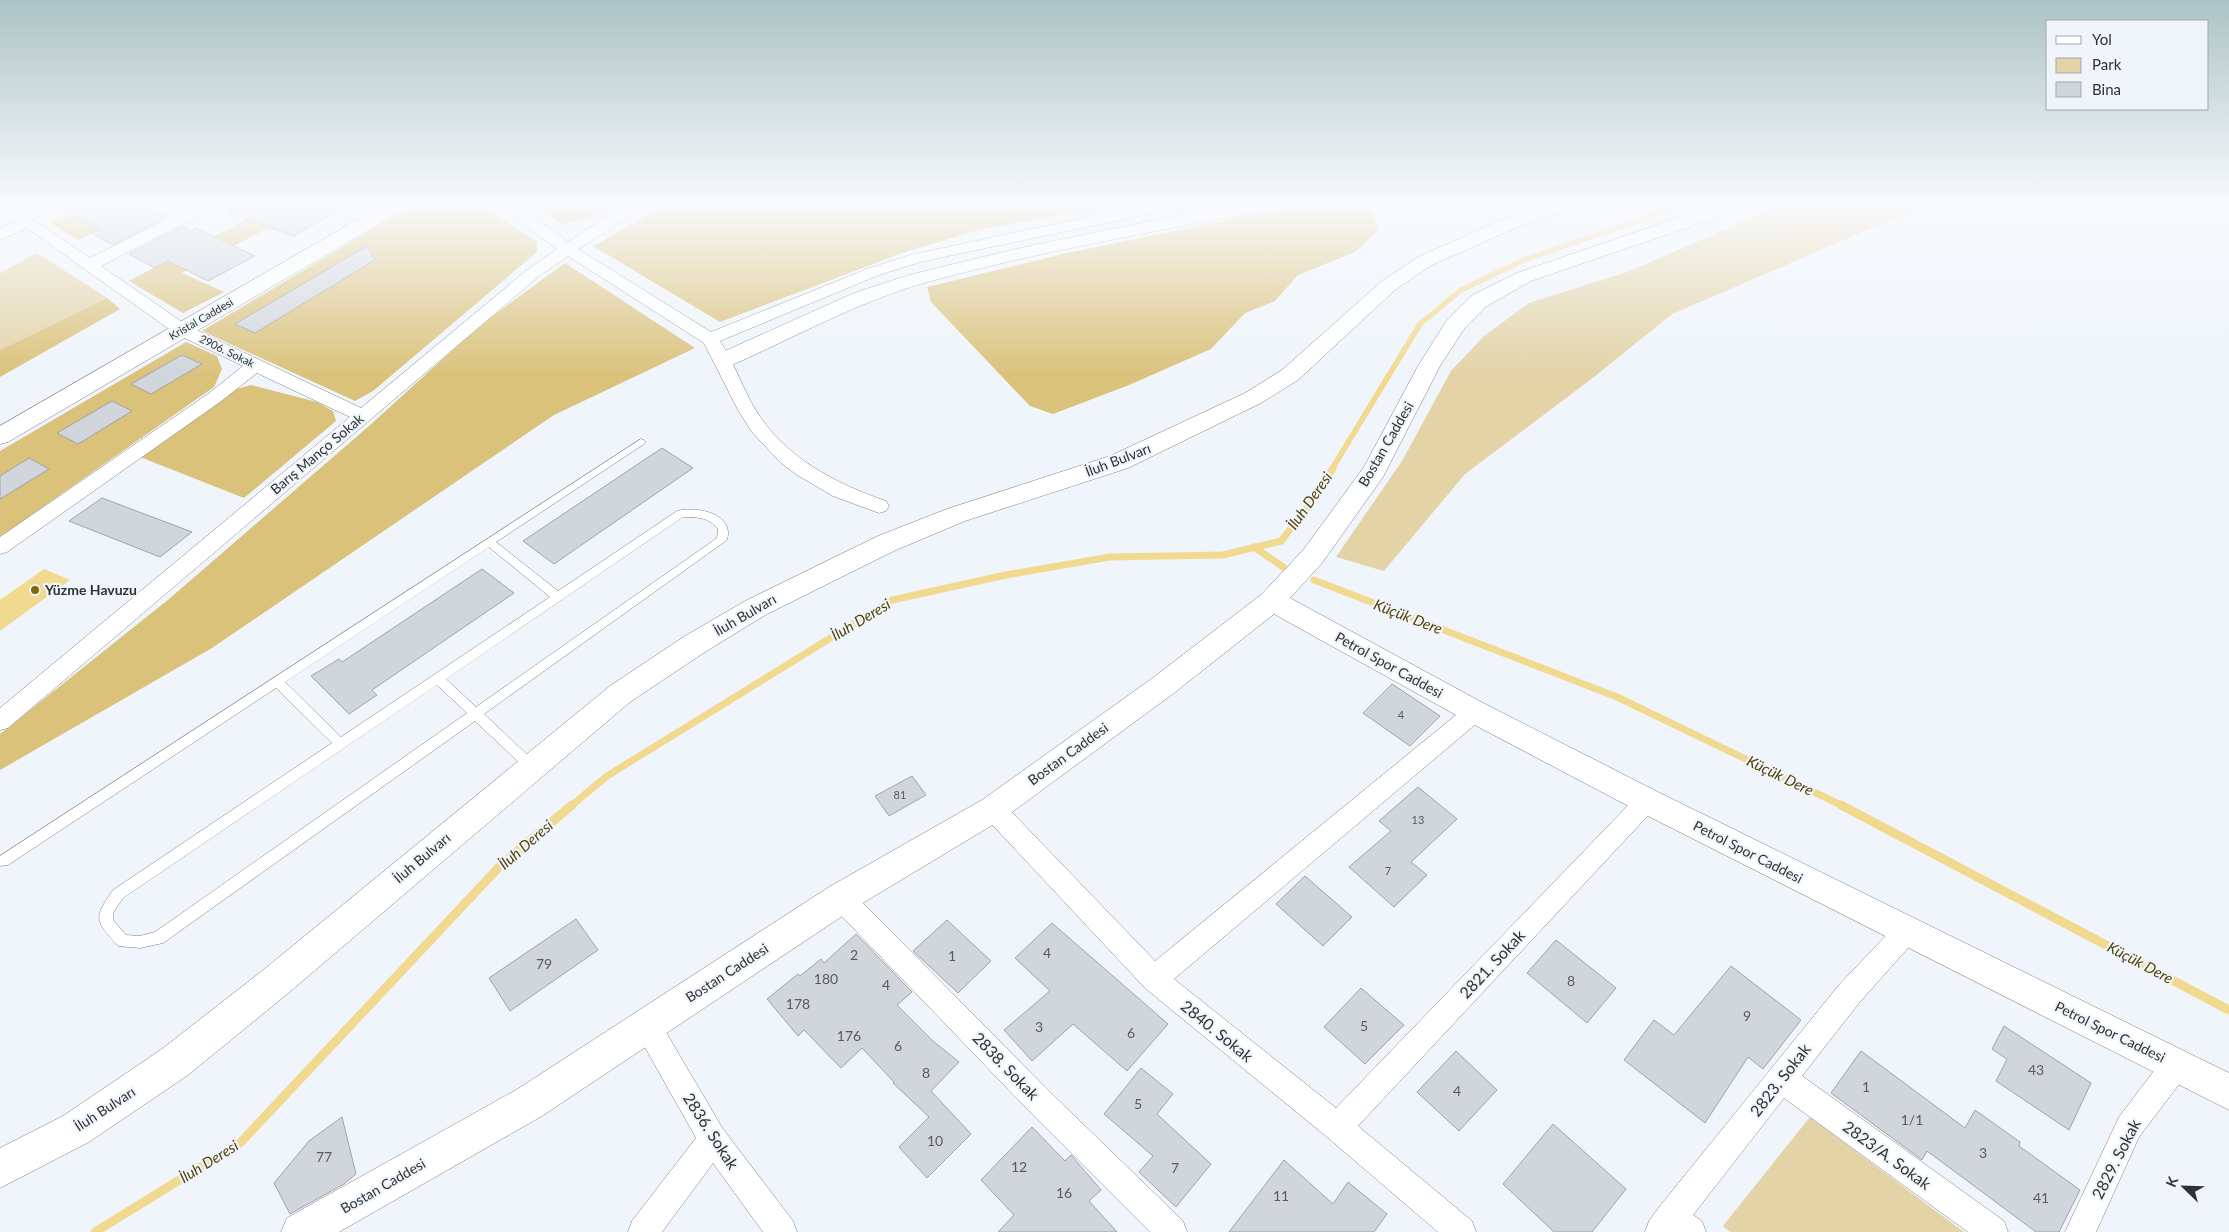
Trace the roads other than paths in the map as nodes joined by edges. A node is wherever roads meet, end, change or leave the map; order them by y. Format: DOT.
graph roads {
  1 [pos="82,259"];
  2 [pos="101,259"];
  3 [pos="303,259"];
  4 [pos="551,259"];
  5 [pos="584,259"];
  6 [pos="912,259"];
  7 [pos="997,259"];
  8 [pos="1429,259"];
  9 [pos="1577,259"];
  10 [pos="90,265"];
  11 [pos="182,330"];
  12 [pos="702,334"];
  13 [pos="724,360"];
  14 [pos="256,365"];
  15 [pos="362,416"];
  16 [pos="0,436"];
  17 [pos="641,442"];
  18 [pos="879,506"];
  19 [pos="489,542"];
  20 [pos="0,548"];
  21 [pos="558,597"];
  22 [pos="1272,601"];
  23 [pos="438,678"];
  24 [pos="276,681"];
  25 [pos="1475,712"];
  26 [pos="477,713"];
  27 [pos="0,721"];
  28 [pos="341,744"];
  29 [pos="532,767"];
  30 [pos="1647,801"];
  31 [pos="993,808"];
  32 [pos="3,861"];
  33 [pos="841,898"];
  34 [pos="1906,932"];
  35 [pos="1154,979"];
  36 [pos="647,1026"];
  37 [pos="2176,1065"];
  38 [pos="1782,1078"];
  39 [pos="2229,1092"];
  40 [pos="1337,1127"];
  41 [pos="713,1139"];
  42 [pos="0,1169"];
  43 [pos="1674,1227"];
  44 [pos="301,1232"];
  45 [pos="643,1232"];
  46 [pos="782,1232"];
  47 [pos="1172,1232"];
  48 [pos="1461,1232"];
  49 [pos="1993,1232"];
  50 [pos="2080,1232"];
  1 -- 10 [label="street, 2906. Sokak"];
  2 -- 10 [label="street"];
  3 -- 11 [label="street, Kristal Caddesi"];
  4 -- 15 [label="street, Barış Manço Sokak"];
  5 -- 12 [label="street"];
  6 -- 12 [label="street"];
  7 -- 13 [label="street"];
  8 -- 29 [label="street, İluh Bulvarı"];
  9 -- 22 [label="street, Bostan Caddesi"];
  10 -- 11 [label="street, 2906. Sokak"];
  11 -- 14 [label="street, 2906. Sokak"];
  11 -- 16 [label="street, Kristal Caddesi"];
  12 -- 13 [label="street"];
  13 -- 18 [label="street"];
  14 -- 15 [label="street, 2906. Sokak"];
  14 -- 20 [label="street"];
  15 -- 27 [label="street, Barış Manço Sokak"];
  17 -- 19 [label="lane"];
  19 -- 21 [label="lane"];
  19 -- 24 [label="lane"];
  21 -- 23 [label="lane"];
  21 -- 26 [label="lane"];
  22 -- 25 [label="street, Petrol Spor Caddesi"];
  22 -- 31 [label="street, Bostan Caddesi"];
  23 -- 26 [label="lane"];
  23 -- 28 [label="lane"];
  24 -- 28 [label="lane"];
  24 -- 32 [label="lane"];
  25 -- 30 [label="street, Petrol Spor Caddesi"];
  25 -- 35 [label="street"];
  26 -- 28 [label="lane"];
  26 -- 29 [label="lane"];
  29 -- 42 [label="street, İluh Bulvarı"];
  30 -- 34 [label="street, Petrol Spor Caddesi"];
  30 -- 40 [label="street, 2821. Sokak"];
  31 -- 33 [label="street, Bostan Caddesi"];
  31 -- 35 [label="street, 2840. Sokak"];
  33 -- 36 [label="street, Bostan Caddesi"];
  33 -- 47 [label="street, 2838. Sokak"];
  34 -- 37 [label="street, Petrol Spor Caddesi"];
  34 -- 38 [label="street, 2823. Sokak"];
  35 -- 40 [label="street, 2840. Sokak"];
  36 -- 41 [label="street, 2836. Sokak"];
  36 -- 44 [label="street, Bostan Caddesi"];
  37 -- 39 [label="street, Petrol Spor Caddesi"];
  37 -- 50 [label="street, 2829. Sokak"];
  38 -- 43 [label="street, 2823. Sokak"];
  38 -- 49 [label="street, 2823/A. Sokak"];
  40 -- 48 [label="street, 2840. Sokak"];
  41 -- 45 [label="street"];
  41 -- 46 [label="street, 2836. Sokak"];
}
